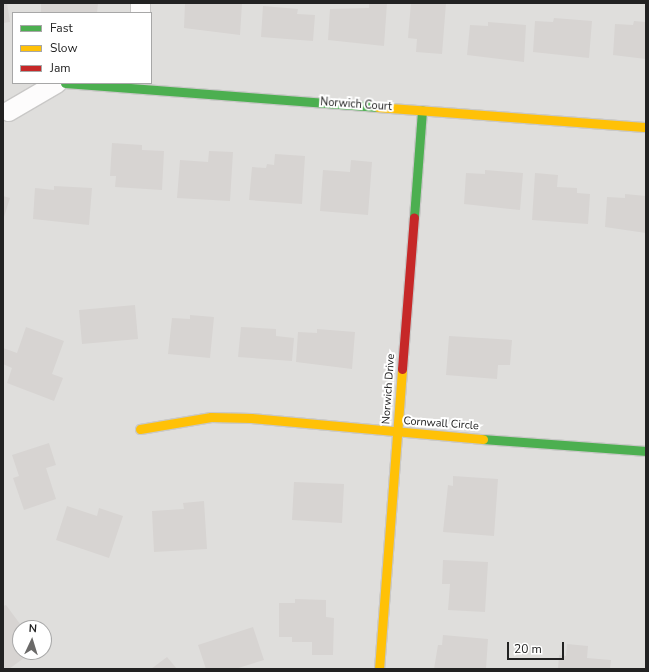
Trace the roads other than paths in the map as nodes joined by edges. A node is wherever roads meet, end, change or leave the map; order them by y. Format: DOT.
graph roads {
  1 [pos="54,84"];
  2 [pos="88,84"];
  3 [pos="135,86"];
  4 [pos="422,110"];
  5 [pos="8,111"];
  6 [pos="646,127"];
  7 [pos="140,429"];
  8 [pos="398,433"];
  9 [pos="646,451"];
  10 [pos="379,669"];
  1 -- 5 [label="street"];
  2 -- 3 [label="street, Norwich Court"];
  3 -- 4 [label="street, Norwich Court"];
  4 -- 6 [label="street, Norwich Court"];
  4 -- 8 [label="street, Norwich Drive"];
  7 -- 8 [label="street, Cornwall Circle"];
  8 -- 9 [label="street, Cornwall Circle"];
  8 -- 10 [label="street, Norwich Drive"];
}
